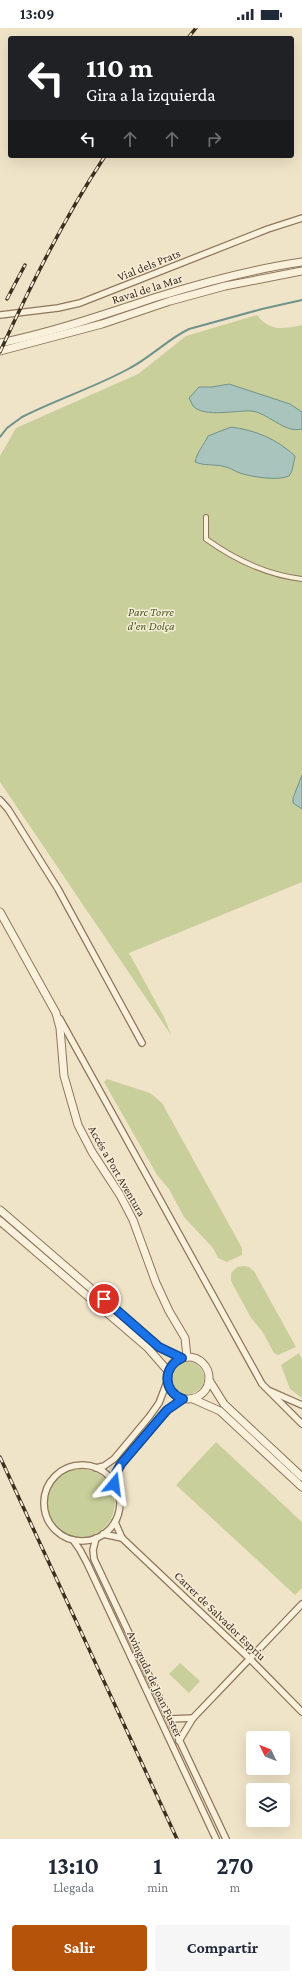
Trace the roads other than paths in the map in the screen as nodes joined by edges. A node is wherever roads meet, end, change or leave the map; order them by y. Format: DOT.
graph roads {
  1 [pos="302,218"];
  2 [pos="302,262"];
  3 [pos="302,271"];
  4 [pos="0,315"];
  5 [pos="0,343"];
  6 [pos="0,351"];
  7 [pos="206,517"];
  8 [pos="302,579"];
  9 [pos="0,800"];
  10 [pos="0,912"];
  11 [pos="56,1013"];
  12 [pos="142,1043"];
  13 [pos="0,1210"];
  14 [pos="0,1221"];
  15 [pos="184,1358"];
  16 [pos="168,1371"];
  17 [pos="209,1380"];
  18 [pos="167,1382"];
  19 [pos="268,1390"];
  20 [pos="183,1399"];
  21 [pos="193,1399"];
  22 [pos="302,1404"];
  23 [pos="302,1424"];
  24 [pos="96,1468"];
  25 [pos="302,1477"];
  26 [pos="114,1484"];
  27 [pos="302,1487"];
  28 [pos="115,1522"];
  29 [pos="103,1534"];
  30 [pos="96,1538"];
  31 [pos="122,1538"];
  32 [pos="73,1540"];
  33 [pos="302,1604"];
  34 [pos="250,1659"];
  35 [pos="302,1712"];
  36 [pos="193,1718"];
  37 [pos="170,1719"];
  38 [pos="179,1741"];
  39 [pos="216,1839"];
  40 [pos="226,1839"];
  1 -- 4 [label="street, Vial dels Prats"];
  2 -- 5 [label="street, Raval de la Mar"];
  3 -- 6 [label="street, Raval de la Mar"];
  7 -- 8 [label="street"];
  9 -- 12 [label="street"];
  10 -- 11 [label="street, Accés a Port Aventura"];
  11 -- 15 [label="street, Accés a Port Aventura"];
  11 -- 19 [label="street, Accés a Port Aventura"];
  13 -- 15 [label="street"];
  14 -- 16 [label="street"];
  15 -- 16 [label="street"];
  15 -- 17 [label="street"];
  16 -- 18 [label="street"];
  17 -- 21 [label="street"];
  17 -- 25 [label="street"];
  18 -- 20 [label="street"];
  18 -- 24 [label="street"];
  19 -- 22 [label="street"];
  19 -- 23 [label="street, Accés a Port Aventura"];
  20 -- 21 [label="street"];
  20 -- 26 [label="street"];
  21 -- 27 [label="street"];
  24 -- 26 [label="street"];
  24 -- 32 [label="street"];
  26 -- 28 [label="street"];
  28 -- 29 [label="street"];
  28 -- 31 [label="street, Carrer de Salvador Espriu"];
  29 -- 30 [label="street"];
  29 -- 31 [label="street"];
  30 -- 32 [label="street"];
  30 -- 37 [label="street, Avinguda de Joan Fuster"];
  31 -- 34 [label="street, Carrer de Salvador Espriu"];
  32 -- 39 [label="street, Avinguda de Joan Fuster"];
  33 -- 34 [label="street"];
  34 -- 35 [label="street, Carrer de Salvador Espriu"];
  34 -- 36 [label="street"];
  36 -- 37 [label="street"];
  36 -- 38 [label="street"];
  37 -- 38 [label="street, Avinguda de Joan Fuster"];
  38 -- 40 [label="street, Avinguda de Joan Fuster"];
}
